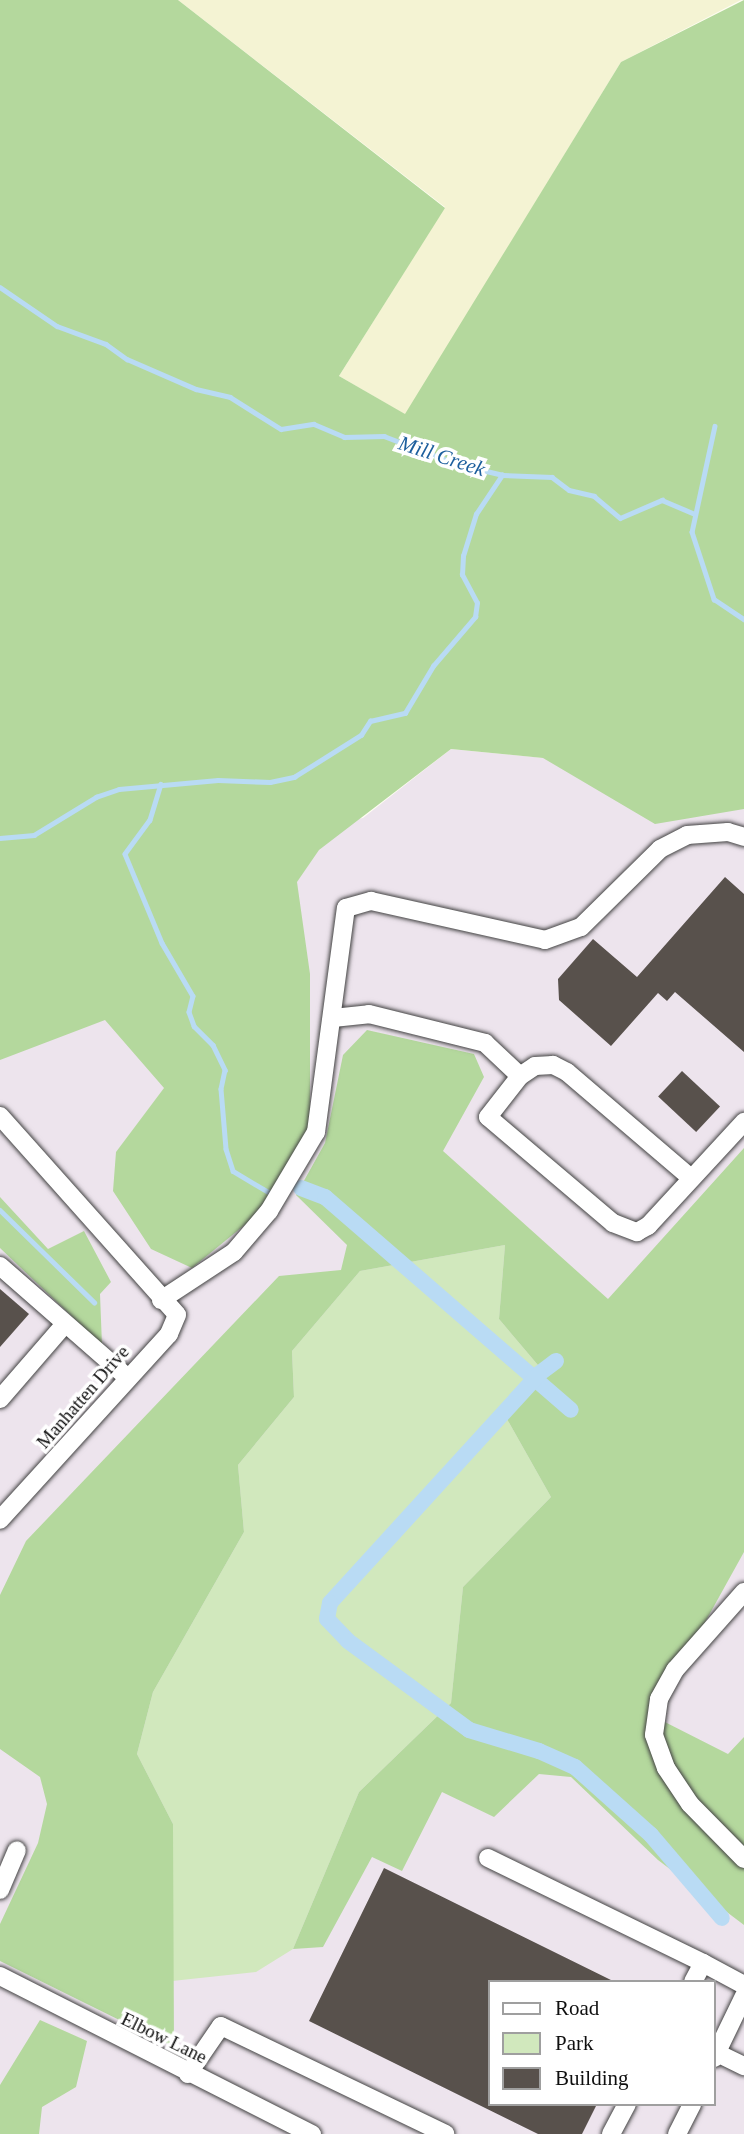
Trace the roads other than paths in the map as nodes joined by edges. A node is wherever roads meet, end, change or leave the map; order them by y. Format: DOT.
graph roads {
  1 [pos="744,837"];
  2 [pos="332,1018"];
  3 [pos="520,1076"];
  4 [pos="0,1116"];
  5 [pos="744,1122"];
  6 [pos="691,1178"];
  7 [pos="0,1266"];
  8 [pos="161,1300"];
  9 [pos="65,1324"];
  10 [pos="127,1377"];
  11 [pos="0,1399"];
  12 [pos="0,1520"];
  13 [pos="744,1592"];
  14 [pos="17,1850"];
  15 [pos="488,1858"];
  16 [pos="744,1859"];
  17 [pos="0,1890"];
  18 [pos="703,1964"];
  19 [pos="0,1976"];
  20 [pos="694,1980"];
  21 [pos="744,1986"];
  22 [pos="744,1996"];
  23 [pos="716,2053"];
  24 [pos="716,2055"];
  25 [pos="744,2066"];
  26 [pos="188,2074"];
  27 [pos="626,2106"];
  28 [pos="691,2106"];
  29 [pos="280,2127"];
  30 [pos="312,2134"];
  31 [pos="445,2134"];
  32 [pos="611,2134"];
  33 [pos="677,2134"];
  1 -- 2 [label="street"];
  2 -- 3 [label="street"];
  2 -- 8 [label="street"];
  3 -- 6 [label="street"];
  3 -- 6 [label="street"];
  4 -- 8 [label="street"];
  5 -- 6 [label="street"];
  7 -- 9 [label="street"];
  8 -- 10 [label="street, Manhatten Drive"];
  9 -- 10 [label="street"];
  9 -- 11 [label="street"];
  10 -- 12 [label="street, Manhatten Drive"];
  13 -- 16 [label="street"];
  14 -- 17 [label="street"];
  15 -- 18 [label="street"];
  18 -- 20 [label="street"];
  18 -- 21 [label="street"];
  19 -- 26 [label="street, Elbow Lane"];
  22 -- 23 [label="street"];
  24 -- 25 [label="street"];
  26 -- 29 [label="street, Elbow Lane"];
  26 -- 31 [label="street"];
  27 -- 32 [label="street"];
  28 -- 33 [label="street"];
  29 -- 30 [label="street, Elbow Lane"];
}
